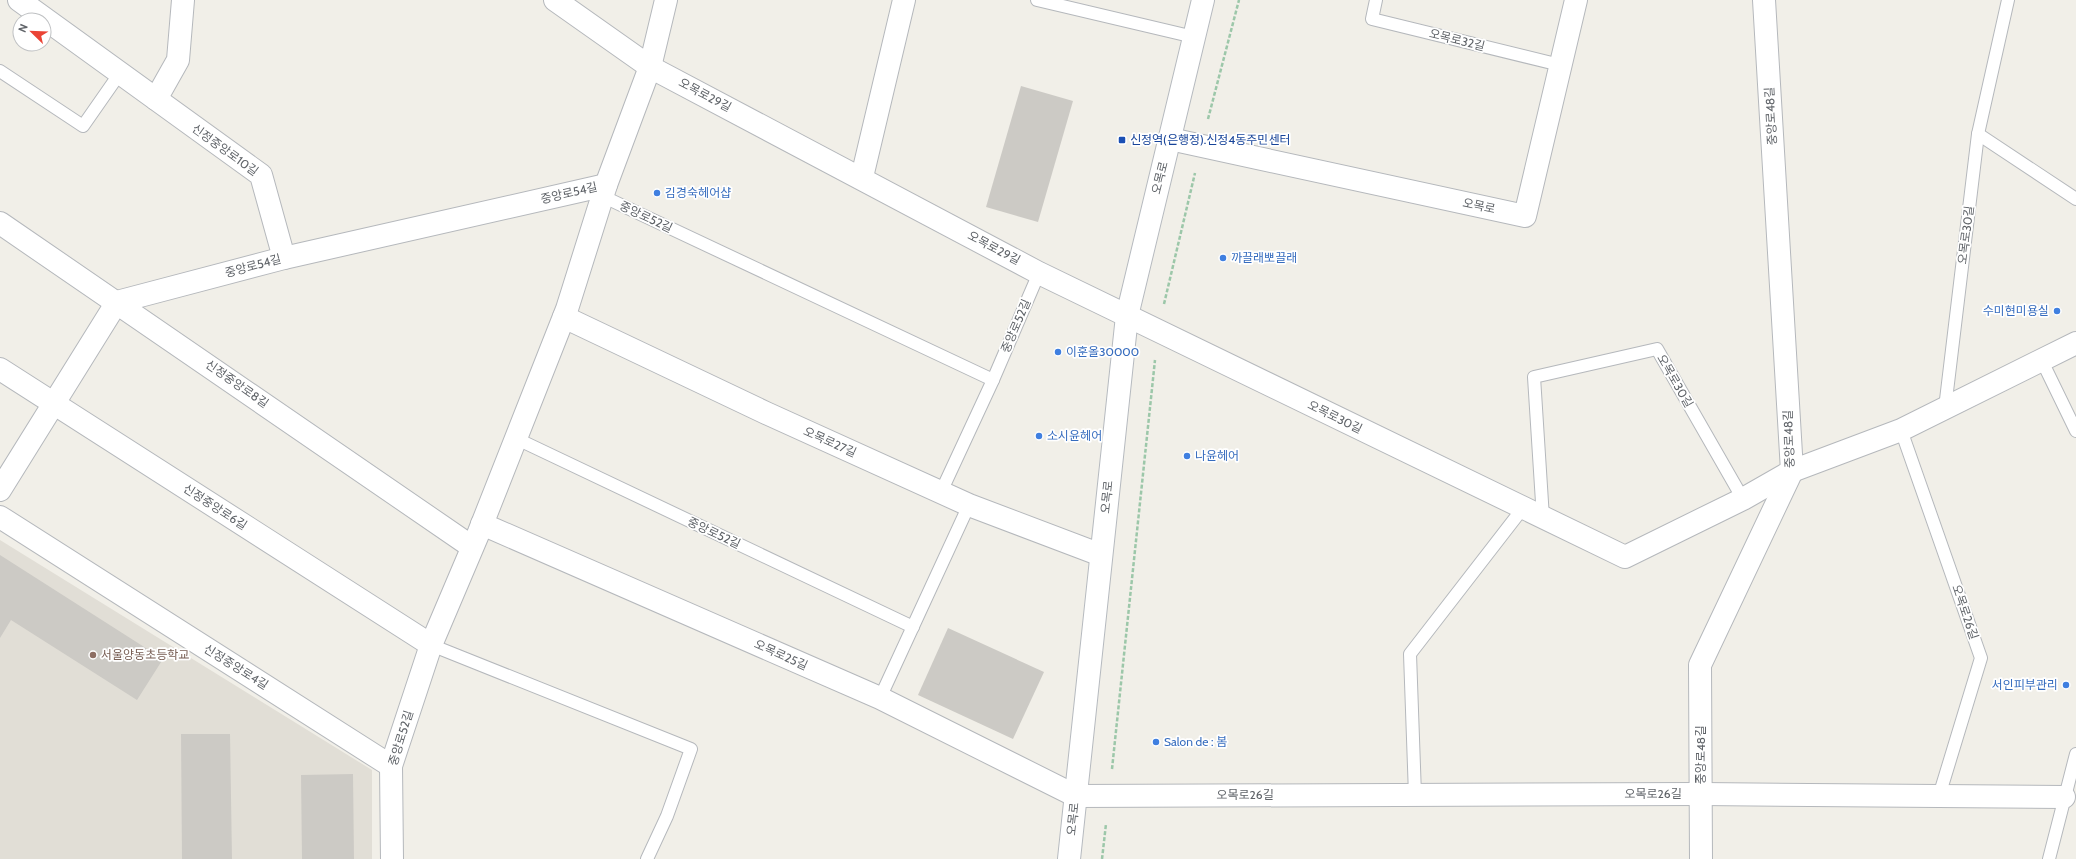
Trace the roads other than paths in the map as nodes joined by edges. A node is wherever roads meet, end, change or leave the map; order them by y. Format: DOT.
graph roads {
  1 [pos="19,0"];
  2 [pos="183,0"];
  3 [pos="555,0"];
  4 [pos="666,0"];
  5 [pos="903,0"];
  6 [pos="1037,0"];
  7 [pos="1203,0"];
  8 [pos="1376,0"];
  9 [pos="1576,0"];
  10 [pos="1764,0"];
  11 [pos="2008,0"];
  12 [pos="1194,37"];
  13 [pos="1560,66"];
  14 [pos="650,67"];
  15 [pos="0,71"];
  16 [pos="120,73"];
  17 [pos="156,99"];
  18 [pos="1978,134"];
  19 [pos="1170,139"];
  20 [pos="862,177"];
  21 [pos="604,191"];
  22 [pos="2076,199"];
  23 [pos="0,224"];
  24 [pos="284,258"];
  25 [pos="1039,273"];
  26 [pos="118,302"];
  27 [pos="1127,316"];
  28 [pos="564,317"];
  29 [pos="2076,343"];
  30 [pos="2042,361"];
  31 [pos="0,369"];
  32 [pos="993,380"];
  33 [pos="54,404"];
  34 [pos="1945,408"];
  35 [pos="1901,430"];
  36 [pos="2076,431"];
  37 [pos="515,438"];
  38 [pos="1792,470"];
  39 [pos="0,490"];
  40 [pos="941,492"];
  41 [pos="1743,499"];
  42 [pos="969,505"];
  43 [pos="1523,508"];
  44 [pos="0,517"];
  45 [pos="1543,518"];
  46 [pos="482,524"];
  47 [pos="472,547"];
  48 [pos="1101,555"];
  49 [pos="913,628"];
  50 [pos="431,645"];
  51 [pos="880,698"];
  52 [pos="2076,754"];
  53 [pos="391,766"];
  54 [pos="1701,794"];
  55 [pos="1415,795"];
  56 [pos="1076,796"];
  57 [pos="1939,796"];
  58 [pos="2064,797"];
  59 [pos="392,859"];
  60 [pos="647,859"];
  61 [pos="1069,859"];
  62 [pos="1701,859"];
  63 [pos="2049,859"];
  1 -- 16 [label="street, 신정중앙로10길"];
  2 -- 17 [label="street"];
  3 -- 14 [label="street, 오목로29길"];
  4 -- 14 [label="street, 중앙로52길"];
  5 -- 20 [label="street"];
  6 -- 12 [label="lane"];
  7 -- 12 [label="street, 오목로"];
  8 -- 13 [label="lane, 오목로32길"];
  9 -- 13 [label="street, 오목로"];
  10 -- 38 [label="street, 중앙로48길"];
  11 -- 18 [label="lane, 오목로30길"];
  12 -- 19 [label="street, 오목로"];
  13 -- 19 [label="street, 오목로"];
  14 -- 20 [label="street, 오목로29길"];
  14 -- 21 [label="street, 중앙로52길"];
  15 -- 16 [label="lane"];
  16 -- 17 [label="street, 신정중앙로10길"];
  17 -- 24 [label="street, 신정중앙로10길"];
  18 -- 22 [label="lane"];
  18 -- 34 [label="lane, 오목로30길"];
  19 -- 27 [label="street, 오목로"];
  20 -- 25 [label="street, 오목로29길"];
  21 -- 24 [label="street, 중앙로54길"];
  21 -- 28 [label="street, 중앙로52길"];
  21 -- 32 [label="lane, 중앙로52길"];
  23 -- 26 [label="street, 신정중앙로8길"];
  24 -- 26 [label="street, 중앙로54길"];
  25 -- 27 [label="street, 오목로29길"];
  25 -- 32 [label="lane, 중앙로52길"];
  26 -- 33 [label="street"];
  26 -- 47 [label="street, 신정중앙로8길"];
  27 -- 43 [label="street, 오목로30길"];
  27 -- 48 [label="street, 오목로"];
  28 -- 37 [label="street, 중앙로52길"];
  28 -- 40 [label="street, 오목로27길"];
  29 -- 30 [label="street, 오목로30길"];
  30 -- 34 [label="street, 오목로30길"];
  30 -- 36 [label="lane"];
  31 -- 33 [label="street, 신정중앙로6길"];
  32 -- 40 [label="lane, 중앙로52길"];
  33 -- 39 [label="street"];
  33 -- 50 [label="street, 신정중앙로6길"];
  34 -- 35 [label="street, 오목로30길"];
  35 -- 38 [label="street, 오목로30길"];
  35 -- 57 [label="lane, 오목로26길"];
  37 -- 46 [label="street, 중앙로52길"];
  37 -- 49 [label="lane, 중앙로52길"];
  38 -- 41 [label="street, 오목로30길"];
  38 -- 54 [label="street, 중앙로48길"];
  40 -- 42 [label="street, 오목로27길"];
  41 -- 45 [label="street, 오목로30길"];
  41 -- 45 [label="lane, 오목로30길"];
  42 -- 48 [label="street, 오목로27길"];
  42 -- 49 [label="lane"];
  43 -- 45 [label="street, 오목로30길"];
  43 -- 55 [label="lane"];
  44 -- 53 [label="street, 신정중앙로4길"];
  46 -- 47 [label="street, 중앙로52길"];
  46 -- 51 [label="street, 오목로25길"];
  47 -- 50 [label="street, 중앙로52길"];
  48 -- 56 [label="street, 오목로"];
  49 -- 51 [label="lane"];
  50 -- 53 [label="street, 중앙로52길"];
  50 -- 60 [label="lane"];
  51 -- 56 [label="street, 오목로25길"];
  52 -- 58 [label="lane"];
  53 -- 59 [label="street, 중앙로52길"];
  54 -- 55 [label="street, 오목로26길"];
  54 -- 57 [label="street, 오목로26길"];
  54 -- 62 [label="street, 중앙로48길"];
  55 -- 56 [label="street, 오목로26길"];
  56 -- 61 [label="street, 오목로"];
  57 -- 58 [label="street, 오목로26길"];
  58 -- 63 [label="lane"];
}
